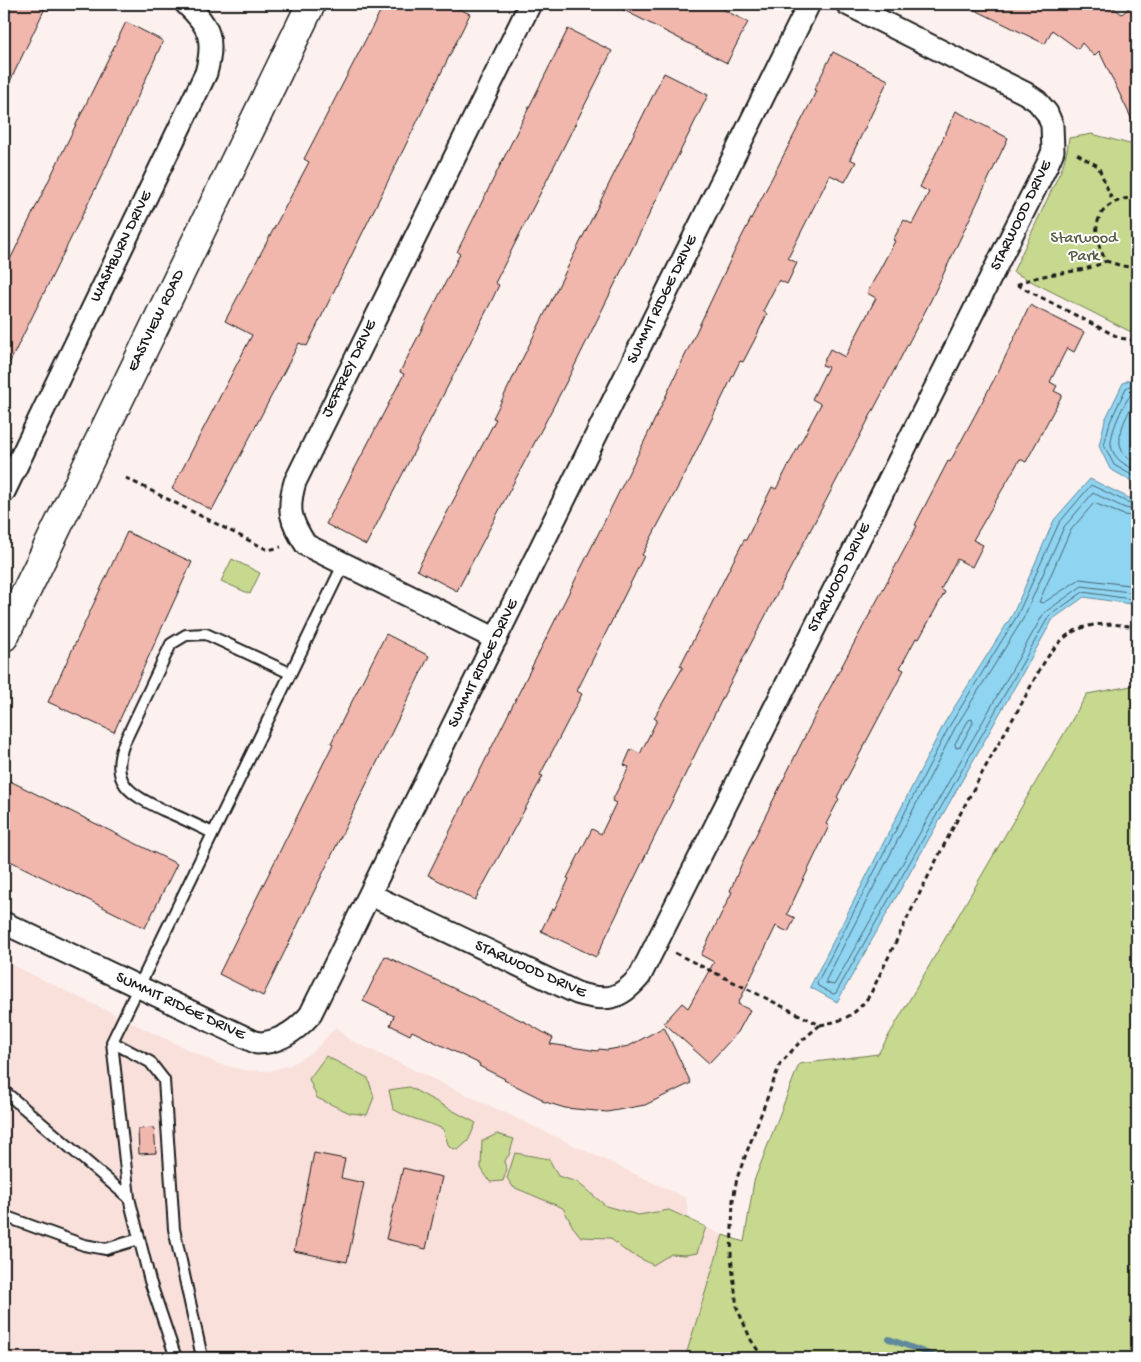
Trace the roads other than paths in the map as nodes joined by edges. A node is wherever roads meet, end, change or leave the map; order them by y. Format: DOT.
graph roads {
  1 [pos="186,4"];
  2 [pos="311,4"];
  3 [pos="530,4"];
  4 [pos="809,4"];
  5 [pos="846,4"];
  6 [pos="4,492"];
  7 [pos="343,565"];
  8 [pos="4,638"];
  9 [pos="496,639"];
  10 [pos="290,673"];
  11 [pos="213,833"];
  12 [pos="371,895"];
  13 [pos="4,923"];
  14 [pos="138,988"];
  15 [pos="112,1042"];
  16 [pos="4,1091"];
  17 [pos="129,1198"];
  18 [pos="4,1216"];
  19 [pos="139,1239"];
  20 [pos="176,1358"];
  21 [pos="200,1358"];
  22 [pos="243,1358"];
  1 -- 6 [label="street, WASHBURN DRIVE"];
  2 -- 8 [label="street, EASTVIEW ROAD"];
  3 -- 7 [label="street, JEFFREY DRIVE"];
  4 -- 9 [label="street, SUMMIT RIDGE DRIVE"];
  5 -- 12 [label="street, STARWOOD DRIVE"];
  7 -- 9 [label="street, JEFFREY DRIVE"];
  7 -- 10 [label="lane"];
  9 -- 12 [label="street, SUMMIT RIDGE DRIVE"];
  10 -- 11 [label="lane"];
  10 -- 11 [label="lane"];
  11 -- 14 [label="lane"];
  12 -- 14 [label="street, SUMMIT RIDGE DRIVE"];
  13 -- 14 [label="street, SUMMIT RIDGE DRIVE"];
  14 -- 15 [label="lane"];
  15 -- 17 [label="lane"];
  15 -- 21 [label="lane"];
  16 -- 17 [label="lane"];
  17 -- 19 [label="lane"];
  18 -- 19 [label="lane"];
  19 -- 20 [label="lane"];
  21 -- 22 [label="lane"];
}
